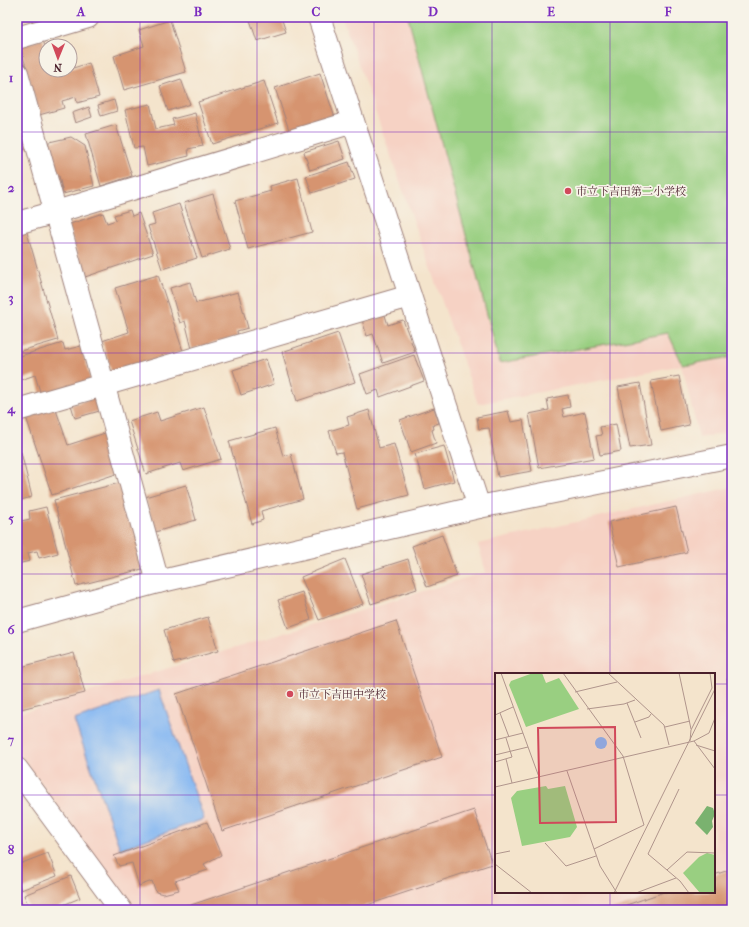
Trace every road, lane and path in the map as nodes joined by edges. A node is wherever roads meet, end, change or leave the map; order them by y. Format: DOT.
graph roads {
  1 [pos="88,17"];
  2 [pos="319,17"];
  3 [pos="17,38"];
  4 [pos="17,73"];
  5 [pos="353,122"];
  6 [pos="56,212"];
  7 [pos="17,223"];
  8 [pos="410,296"];
  9 [pos="104,386"];
  10 [pos="17,410"];
  11 [pos="732,456"];
  12 [pos="479,507"];
  13 [pos="158,582"];
  14 [pos="17,621"];
  15 [pos="17,769"];
  16 [pos="121,910"];
  1 -- 3 [label="street"];
  2 -- 5 [label="street"];
  4 -- 6 [label="street"];
  5 -- 6 [label="street"];
  5 -- 8 [label="street"];
  6 -- 7 [label="street"];
  6 -- 9 [label="street"];
  8 -- 9 [label="street"];
  8 -- 12 [label="street"];
  9 -- 10 [label="street"];
  9 -- 13 [label="street"];
  11 -- 12 [label="street"];
  12 -- 13 [label="street"];
  13 -- 14 [label="street"];
  15 -- 16 [label="street"];
}
